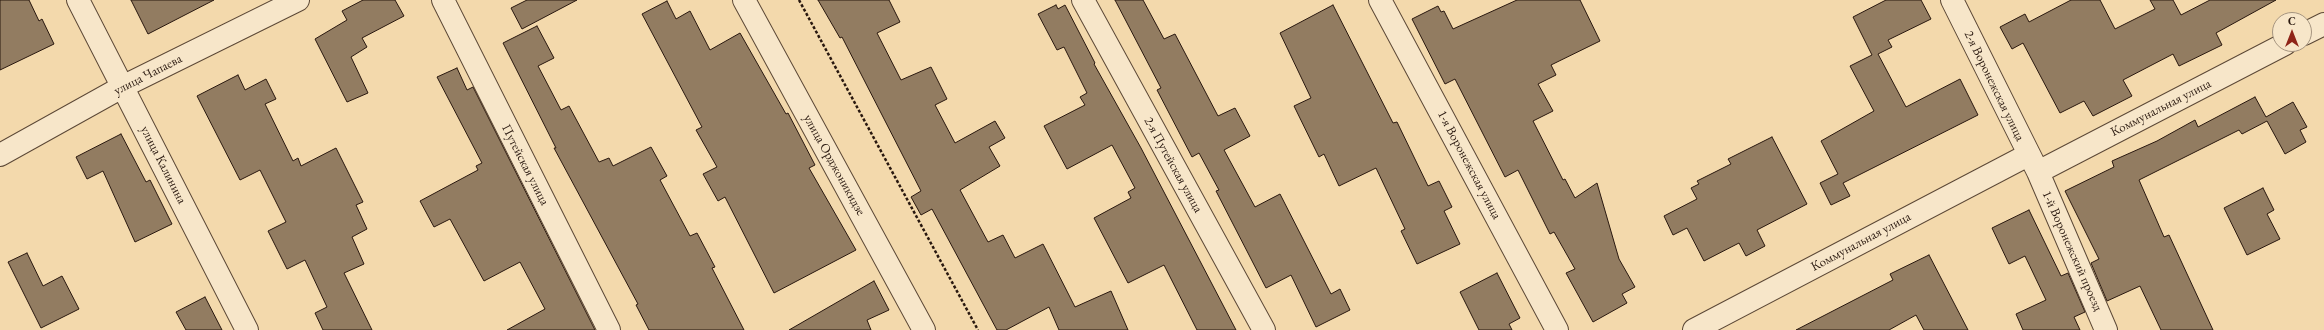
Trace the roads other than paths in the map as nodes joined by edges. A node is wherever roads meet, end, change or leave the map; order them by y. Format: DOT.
graph roads {
  1 [pos="78,0"];
  2 [pos="298,0"];
  3 [pos="443,0"];
  4 [pos="744,0"];
  5 [pos="1083,0"];
  6 [pos="1380,0"];
  7 [pos="1952,0"];
  8 [pos="2324,24"];
  9 [pos="2312,30"];
  10 [pos="2272,50"];
  11 [pos="124,86"];
  12 [pos="0,155"];
  13 [pos="2033,164"];
  14 [pos="247,330"];
  15 [pos="608,330"];
  16 [pos="924,330"];
  17 [pos="1264,330"];
  18 [pos="1557,330"];
  19 [pos="1694,330"];
  20 [pos="2106,330"];
  1 -- 11 [label="street, улица Калинина"];
  2 -- 11 [label="street, улица Чапаева"];
  3 -- 15 [label="street, Путейская улица"];
  4 -- 16 [label="street, улица Орджоникидзе"];
  5 -- 17 [label="street, 2-я Путейская улица"];
  6 -- 18 [label="street, 1-я Воронежская улица"];
  7 -- 13 [label="street, 2-я Воронежская улица"];
  8 -- 9 [label="street"];
  10 -- 13 [label="street, Коммунальная улица"];
  11 -- 12 [label="street, улица Чапаева"];
  11 -- 14 [label="street, улица Калинина"];
  13 -- 19 [label="street, Коммунальная улица"];
  13 -- 20 [label="street, 1-й Воронежский проезд"];
}
